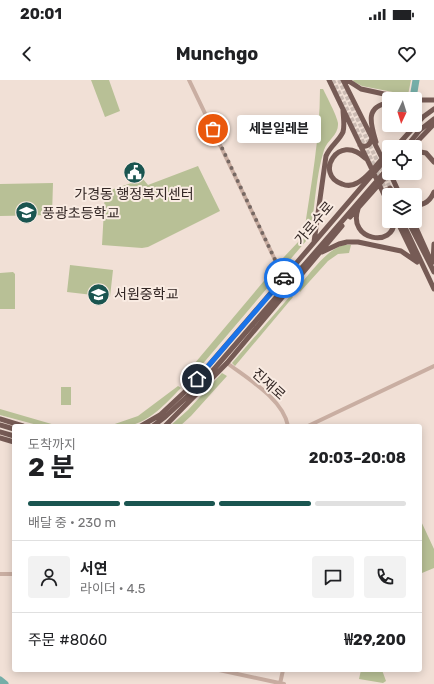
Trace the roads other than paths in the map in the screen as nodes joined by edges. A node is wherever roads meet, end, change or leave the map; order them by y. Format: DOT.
graph roads {
  1 [pos="189,80"];
  2 [pos="329,80"];
  3 [pos="343,80"];
  4 [pos="347,80"];
  5 [pos="382,94"];
  6 [pos="422,100"];
  7 [pos="434,100"];
  8 [pos="382,105"];
  9 [pos="434,106"];
  10 [pos="343,109"];
  11 [pos="434,109"];
  12 [pos="422,115"];
  13 [pos="434,119"];
  14 [pos="434,124"];
  15 [pos="406,132"];
  16 [pos="372,138"];
  17 [pos="399,140"];
  18 [pos="402,140"];
  19 [pos="412,140"];
  20 [pos="419,140"];
  21 [pos="360,145"];
  22 [pos="422,152"];
  23 [pos="382,158"];
  24 [pos="367,160"];
  25 [pos="434,162"];
  26 [pos="372,171"];
  27 [pos="364,178"];
  28 [pos="382,179"];
  29 [pos="378,183"];
  30 [pos="359,189"];
  31 [pos="382,191"];
  32 [pos="434,192"];
  33 [pos="365,195"];
  34 [pos="422,204"];
  35 [pos="359,208"];
  36 [pos="393,228"];
  37 [pos="401,228"];
  38 [pos="405,228"];
  39 [pos="412,228"];
  40 [pos="416,228"];
  41 [pos="313,243"];
  42 [pos="434,244"];
  43 [pos="320,254"];
  44 [pos="418,262"];
  45 [pos="434,270"];
  46 [pos="288,273"];
  47 [pos="428,275"];
  48 [pos="434,289"];
  49 [pos="228,363"];
  50 [pos="434,366"];
  51 [pos="212,378"];
  52 [pos="202,383"];
  53 [pos="195,390"];
  54 [pos="180,412"];
  55 [pos="0,419"];
  56 [pos="16,424"];
  57 [pos="144,424"];
  58 [pos="156,424"];
  59 [pos="167,424"];
  60 [pos="287,424"];
  61 [pos="312,424"];
  62 [pos="0,425"];
  63 [pos="12,428"];
  64 [pos="0,432"];
  65 [pos="12,435"];
  66 [pos="0,438"];
  67 [pos="12,441"];
  68 [pos="0,574"];
  69 [pos="12,574"];
  70 [pos="228,672"];
  71 [pos="283,672"];
  72 [pos="281,684"];
  1 -- 46 [label="street"];
  2 -- 10 [label="main road"];
  3 -- 16 [label="main road"];
  4 -- 5 [label="main road"];
  6 -- 7 [label="main road"];
  8 -- 23 [label="main road"];
  9 -- 12 [label="main road"];
  10 -- 21 [label="main road"];
  10 -- 41 [label="main road"];
  11 -- 18 [label="main road"];
  13 -- 19 [label="main road"];
  14 -- 20 [label="main road"];
  15 -- 17 [label="main road"];
  16 -- 21 [label="main road"];
  16 -- 23 [label="main road"];
  21 -- 24 [label="main road"];
  22 -- 25 [label="main road"];
  23 -- 26 [label="main road, 가로수로"];
  24 -- 26 [label="main road"];
  24 -- 27 [label="main road"];
  26 -- 27 [label="main road"];
  26 -- 29 [label="main road"];
  26 -- 30 [label="main road, 가로수로"];
  27 -- 30 [label="main road"];
  28 -- 29 [label="main road, 가로수로"];
  29 -- 31 [label="main road"];
  29 -- 33 [label="main road, 가로수로"];
  29 -- 35 [label="main road, 가로수로"];
  30 -- 33 [label="main road"];
  30 -- 41 [label="main road, 가로수로"];
  32 -- 34 [label="main road"];
  33 -- 52 [label="main road, 가로수로"];
  35 -- 36 [label="main road"];
  35 -- 43 [label="main road, 가로수로"];
  37 -- 44 [label="main road"];
  38 -- 47 [label="main road"];
  39 -- 45 [label="main road"];
  40 -- 45 [label="main road"];
  41 -- 46 [label="main road, 가로수로"];
  42 -- 45 [label="main road"];
  43 -- 44 [label="main road"];
  43 -- 49 [label="main road, 가로수로"];
  44 -- 47 [label="main road"];
  46 -- 57 [label="main road, 가로수로"];
  47 -- 48 [label="main road"];
  49 -- 51 [label="main road, 가로수로"];
  49 -- 60 [label="street, 진재로"];
  50 -- 61 [label="street"];
  51 -- 52 [label="main road"];
  51 -- 54 [label="main road"];
  52 -- 53 [label="main road, 가로수로"];
  53 -- 54 [label="main road"];
  53 -- 58 [label="main road, 가로수로"];
  54 -- 59 [label="main road"];
  55 -- 56 [label="main road"];
  62 -- 63 [label="main road"];
  64 -- 65 [label="main road"];
  66 -- 67 [label="main road"];
  68 -- 69 [label="street"];
  70 -- 72 [label="street"];
  71 -- 72 [label="street"];
}
